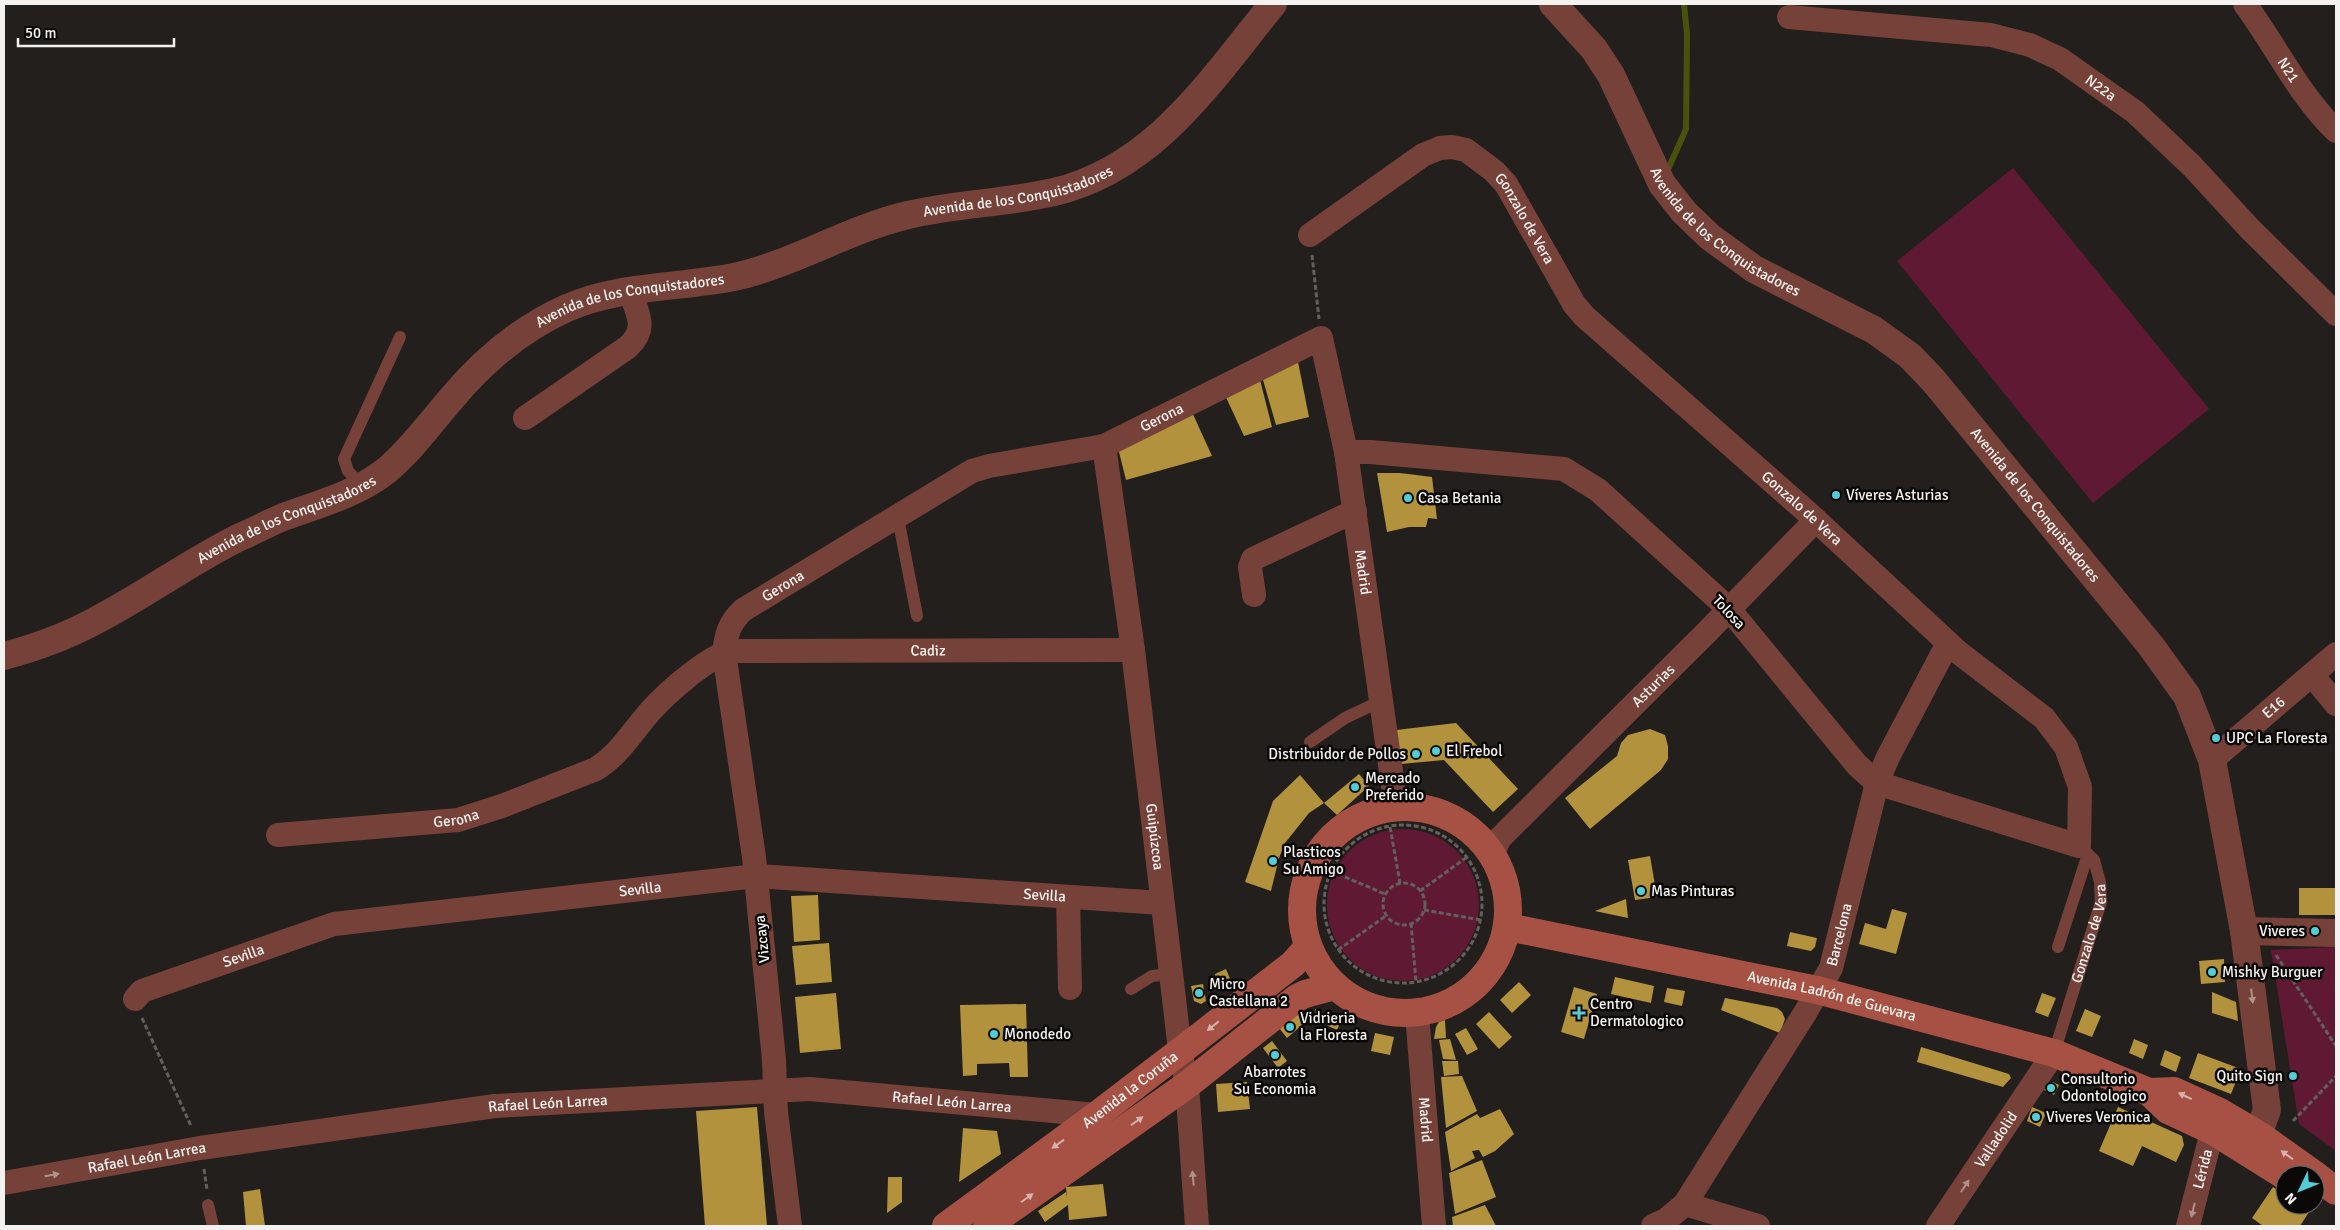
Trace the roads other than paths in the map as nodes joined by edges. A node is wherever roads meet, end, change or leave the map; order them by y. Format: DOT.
graph roads {
  1 [pos="1273,4"];
  2 [pos="1553,4"];
  3 [pos="2245,4"];
  4 [pos="1789,17"];
  5 [pos="2336,131"];
  6 [pos="1310,235"];
  7 [pos="630,291"];
  8 [pos="2336,314"];
  9 [pos="400,337"];
  10 [pos="1321,338"];
  11 [pos="525,418"];
  12 [pos="1104,446"];
  13 [pos="1346,452"];
  14 [pos="363,487"];
  15 [pos="1355,511"];
  16 [pos="898,518"];
  17 [pos="1816,520"];
  18 [pos="1254,595"];
  19 [pos="1729,609"];
  20 [pos="916,616"];
  21 [pos="1948,643"];
  22 [pos="1134,650"];
  23 [pos="724,653"];
  24 [pos="2336,654"];
  25 [pos="4,656"];
  26 [pos="2312,675"];
  27 [pos="1382,701"];
  28 [pos="2336,704"];
  29 [pos="1310,742"];
  30 [pos="2212,760"];
  31 [pos="1877,783"];
  32 [pos="1393,816"];
  33 [pos="278,835"];
  34 [pos="2083,850"];
  35 [pos="1480,856"];
  36 [pos="756,876"];
  37 [pos="1068,897"];
  38 [pos="1162,903"];
  39 [pos="1508,927"];
  40 [pos="2244,931"];
  41 [pos="2336,933"];
  42 [pos="1308,947"];
  43 [pos="2058,947"];
  44 [pos="1171,974"];
  45 [pos="1336,986"];
  46 [pos="1070,988"];
  47 [pos="1131,989"];
  48 [pos="1817,990"];
  49 [pos="135,999"];
  50 [pos="1417,1014"];
  51 [pos="1180,1050"];
  52 [pos="2054,1053"];
  53 [pos="1187,1085"];
  54 [pos="774,1090"];
  55 [pos="1097,1115"];
  56 [pos="2216,1122"];
  57 [pos="2255,1144"];
  58 [pos="2275,1165"];
  59 [pos="2296,1165"];
  60 [pos="4,1183"];
  61 [pos="1685,1204"];
  62 [pos="208,1205"];
  63 [pos="1661,1224"];
  64 [pos="214,1226"];
  65 [pos="790,1226"];
  66 [pos="946,1226"];
  67 [pos="987,1226"];
  68 [pos="1197,1226"];
  69 [pos="1434,1226"];
  70 [pos="1758,1226"];
  71 [pos="1938,1226"];
  72 [pos="2188,1226"];
  1 -- 7 [label="street, Avenida de los Conquistadores"];
  2 -- 30 [label="street, Avenida de los Conquistadores"];
  3 -- 5 [label="street, N21"];
  4 -- 8 [label="street, N22a"];
  6 -- 17 [label="street, Gonzalo de Vera"];
  7 -- 11 [label="street"];
  7 -- 14 [label="street, Avenida de los Conquistadores"];
  9 -- 14 [label="lane"];
  10 -- 12 [label="street, Gerona"];
  10 -- 13 [label="street, Madrid"];
  12 -- 16 [label="street, Gerona"];
  12 -- 22 [label="street, Guipúzcoa"];
  13 -- 15 [label="street, Madrid"];
  13 -- 19 [label="street, Tolosa"];
  14 -- 25 [label="street, Avenida de los Conquistadores"];
  15 -- 18 [label="street"];
  15 -- 27 [label="street, Madrid"];
  16 -- 20 [label="lane"];
  16 -- 23 [label="street, Gerona"];
  17 -- 19 [label="street, Asturias"];
  17 -- 21 [label="street, Gonzalo de Vera"];
  19 -- 31 [label="street, Tolosa"];
  19 -- 35 [label="street, Asturias"];
  21 -- 31 [label="street, Barcelona"];
  21 -- 34 [label="street, Gonzalo de Vera"];
  22 -- 23 [label="street, Cadiz"];
  22 -- 38 [label="street, Guipúzcoa"];
  23 -- 33 [label="street, Gerona"];
  23 -- 36 [label="street, Vizcaya"];
  24 -- 26 [label="street, E16"];
  26 -- 28 [label="street"];
  26 -- 30 [label="street, E16"];
  27 -- 29 [label="lane"];
  27 -- 32 [label="street, Madrid"];
  30 -- 40 [label="street, Avenida de los Conquistadores"];
  31 -- 34 [label="street, Tolosa"];
  31 -- 48 [label="street, Barcelona"];
  32 -- 35 [label="main road"];
  32 -- 42 [label="main road"];
  34 -- 43 [label="lane"];
  34 -- 52 [label="lane, Gonzalo de Vera"];
  35 -- 39 [label="main road"];
  36 -- 37 [label="street, Sevilla"];
  36 -- 49 [label="street, Sevilla"];
  36 -- 54 [label="street, Vizcaya"];
  37 -- 38 [label="street, Sevilla"];
  37 -- 46 [label="street"];
  38 -- 44 [label="street, Guipúzcoa"];
  39 -- 48 [label="main road, Avenida Ladrón de Guevara"];
  39 -- 50 [label="main road"];
  40 -- 41 [label="street"];
  40 -- 57 [label="street, Avenida de los Conquistadores, one-way"];
  42 -- 45 [label="main road"];
  42 -- 51 [label="main road, Avenida la Coruña, one-way"];
  44 -- 47 [label="lane"];
  44 -- 51 [label="street, Guipúzcoa"];
  45 -- 50 [label="main road"];
  45 -- 53 [label="main road, Avenida la Coruña"];
  48 -- 52 [label="main road, Avenida Ladrón de Guevara"];
  48 -- 61 [label="street, Barcelona"];
  50 -- 69 [label="street, Madrid"];
  51 -- 53 [label="street, Guipúzcoa"];
  51 -- 55 [label="main road, Avenida la Coruña"];
  52 -- 56 [label="main road, Avenida Ladrón de Guevara"];
  71 -- 52 [label="street, Valladolid, one-way"];
  67 -- 53 [label="main road, Avenida la Coruña, one-way"];
  68 -- 53 [label="street, Guipúzcoa, one-way"];
  54 -- 55 [label="street, Rafael León Larrea"];
  60 -- 54 [label="street, Rafael León Larrea, one-way"];
  54 -- 65 [label="street, Vizcaya"];
  55 -- 66 [label="main road, Avenida la Coruña, one-way"];
  56 -- 57 [label="main road, Avenida Ladrón de Guevara"];
  56 -- 72 [label="street, Lérida, one-way"];
  57 -- 58 [label="main road, Avenida Ladrón de Guevara"];
  59 -- 57 [label="main road, Avenida Ladrón de Guevara, one-way"];
  61 -- 63 [label="street, Barcelona"];
  61 -- 70 [label="street"];
  62 -- 64 [label="lane"];
}
